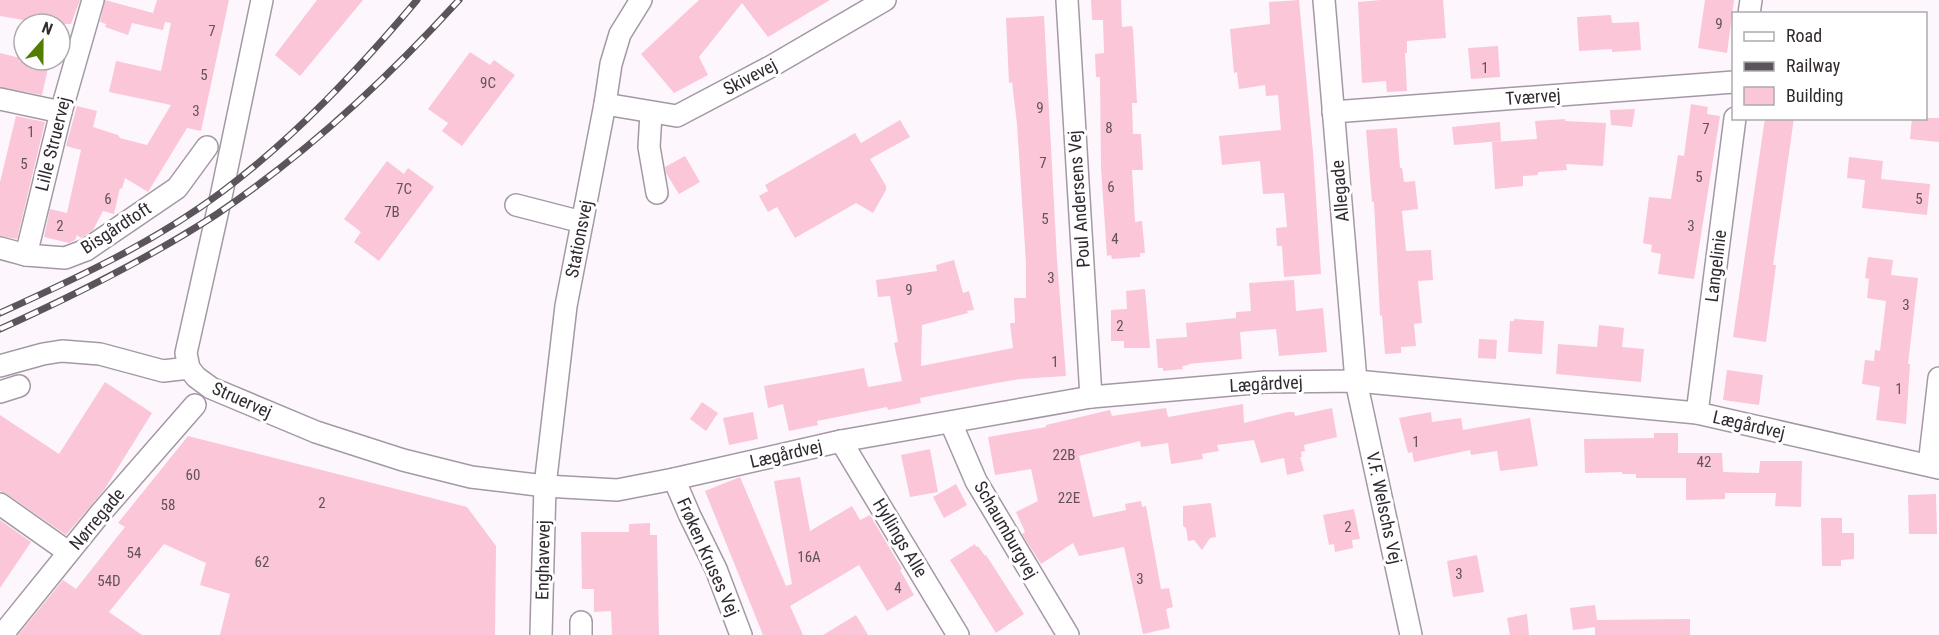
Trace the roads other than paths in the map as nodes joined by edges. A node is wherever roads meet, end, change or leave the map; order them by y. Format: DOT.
graph roads {
  1 [pos="93,0"];
  2 [pos="262,0"];
  3 [pos="885,0"];
  4 [pos="1067,0"];
  5 [pos="1324,0"];
  6 [pos="636,1"];
  7 [pos="1732,82"];
  8 [pos="0,99"];
  9 [pos="605,104"];
  10 [pos="61,112"];
  11 [pos="1333,112"];
  12 [pos="651,113"];
  13 [pos="1735,120"];
  14 [pos="207,147"];
  15 [pos="657,193"];
  16 [pos="516,205"];
  17 [pos="582,222"];
  18 [pos="0,248"];
  19 [pos="26,255"];
  20 [pos="0,366"];
  21 [pos="189,368"];
  22 [pos="1939,378"];
  23 [pos="1356,381"];
  24 [pos="1091,397"];
  25 [pos="195,405"];
  26 [pos="1697,413"];
  27 [pos="951,423"];
  28 [pos="841,441"];
  29 [pos="1934,467"];
  30 [pos="674,479"];
  31 [pos="545,486"];
  32 [pos="596,489"];
  33 [pos="0,504"];
  34 [pos="68,552"];
  35 [pos="2,635"];
  36 [pos="541,635"];
  37 [pos="741,635"];
  38 [pos="958,635"];
  39 [pos="1068,635"];
  40 [pos="1411,635"];
  1 -- 10 [label="street, Lille Struervej"];
  2 -- 21 [label="street"];
  3 -- 12 [label="street, Skivevej"];
  4 -- 24 [label="street, Poul Andersens Vej"];
  5 -- 11 [label="street, Allegade"];
  6 -- 9 [label="street, Stationsvej"];
  7 -- 11 [label="street, Tværvej"];
  8 -- 10 [label="street"];
  9 -- 12 [label="street, Skivevej"];
  9 -- 17 [label="street, Stationsvej"];
  10 -- 19 [label="street, Lille Struervej"];
  11 -- 23 [label="street, Allegade"];
  12 -- 15 [label="street"];
  13 -- 26 [label="street, Langelinie"];
  14 -- 19 [label="street, Bisgårdtoft"];
  16 -- 17 [label="street"];
  17 -- 31 [label="street, Stationsvej"];
  18 -- 19 [label="street, Bisgårdtoft"];
  20 -- 21 [label="street"];
  21 -- 31 [label="street, Struervej"];
  22 -- 29 [label="street"];
  23 -- 24 [label="street, Lægårdvej"];
  23 -- 26 [label="street, Lægårdvej"];
  23 -- 40 [label="street, V.F. Welschs Vej"];
  24 -- 27 [label="street, Lægårdvej"];
  25 -- 34 [label="street, Nørregade"];
  26 -- 29 [label="street, Lægårdvej"];
  27 -- 28 [label="street, Lægårdvej"];
  27 -- 39 [label="street, Schaumburgvej"];
  28 -- 30 [label="street, Lægårdvej"];
  28 -- 38 [label="street, Hyllings Alle"];
  30 -- 32 [label="street, Lægårdvej"];
  30 -- 37 [label="street, Frøken Kruses Vej"];
  31 -- 32 [label="street, Struervej"];
  31 -- 36 [label="street, Enghavevej"];
  33 -- 34 [label="street"];
  34 -- 35 [label="street, Nørregade"];
}
